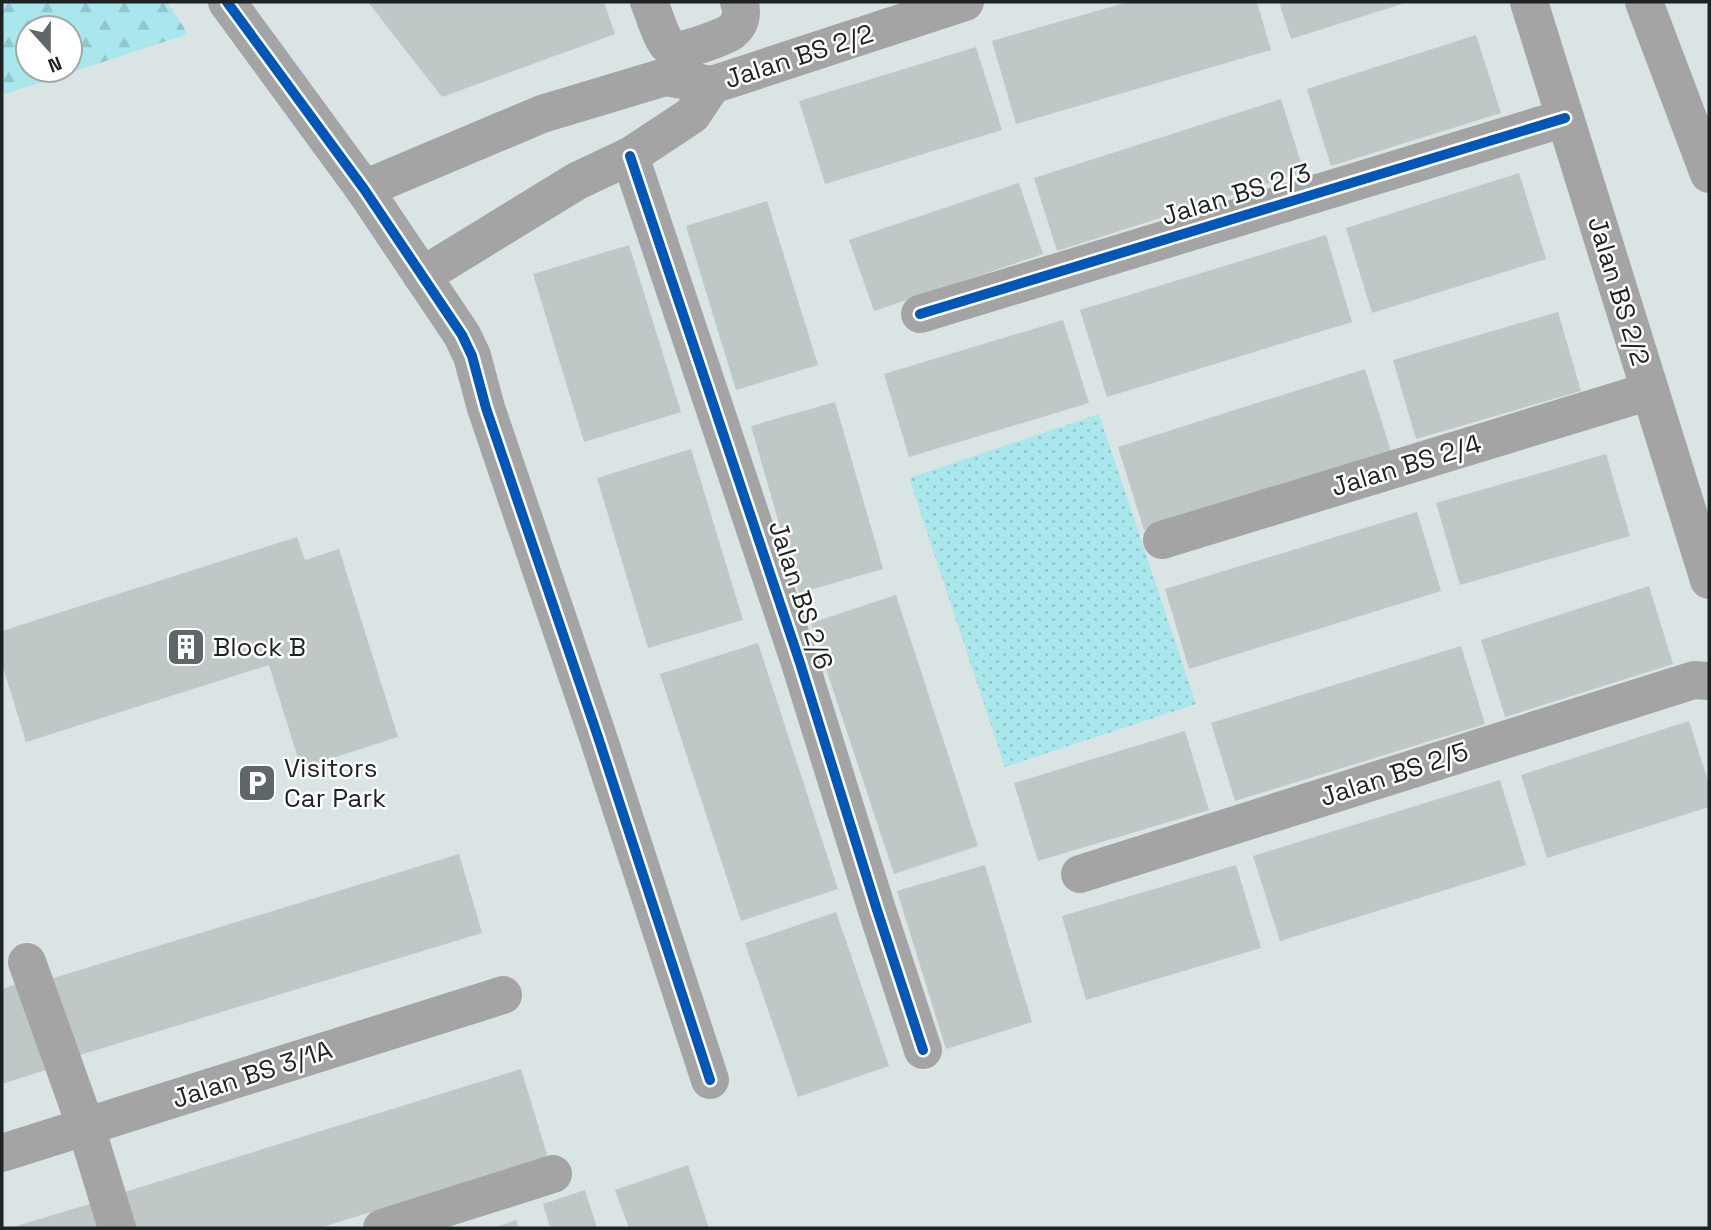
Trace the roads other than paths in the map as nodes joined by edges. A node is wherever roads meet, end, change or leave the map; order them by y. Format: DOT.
graph roads {
  1 [pos="227,2"];
  2 [pos="649,2"];
  3 [pos="738,2"];
  4 [pos="965,2"];
  5 [pos="1529,2"];
  6 [pos="1644,2"];
  7 [pos="710,40"];
  8 [pos="719,82"];
  9 [pos="1565,118"];
  10 [pos="630,156"];
  11 [pos="1709,174"];
  12 [pos="364,189"];
  13 [pos="422,276"];
  14 [pos="920,314"];
  15 [pos="1650,391"];
  16 [pos="1162,540"];
  17 [pos="1709,580"];
  18 [pos="1704,675"];
  19 [pos="1080,874"];
  20 [pos="27,962"];
  21 [pos="503,995"];
  22 [pos="923,1050"];
  23 [pos="710,1080"];
  24 [pos="86,1127"];
  25 [pos="2,1153"];
  26 [pos="553,1174"];
  27 [pos="117,1228"];
  28 [pos="382,1228"];
  1 -- 12 [label="street"];
  2 -- 7 [label="street"];
  3 -- 7 [label="street"];
  4 -- 8 [label="street, Jalan BS 2/2"];
  5 -- 9 [label="street, Jalan BS 2/2"];
  6 -- 11 [label="street"];
  7 -- 8 [label="street"];
  8 -- 10 [label="street"];
  8 -- 12 [label="street"];
  9 -- 14 [label="street, Jalan BS 2/3"];
  9 -- 15 [label="street, Jalan BS 2/2"];
  10 -- 13 [label="street"];
  10 -- 22 [label="street, Jalan BS 2/6"];
  12 -- 13 [label="street"];
  13 -- 23 [label="street"];
  15 -- 16 [label="street, Jalan BS 2/4"];
  15 -- 17 [label="street, Jalan BS 2/2"];
  18 -- 19 [label="street, Jalan BS 2/5"];
  20 -- 24 [label="street"];
  21 -- 24 [label="street, Jalan BS 3/1A"];
  24 -- 25 [label="street, Jalan BS 3/1A"];
  24 -- 27 [label="street"];
  26 -- 28 [label="street"];
}
